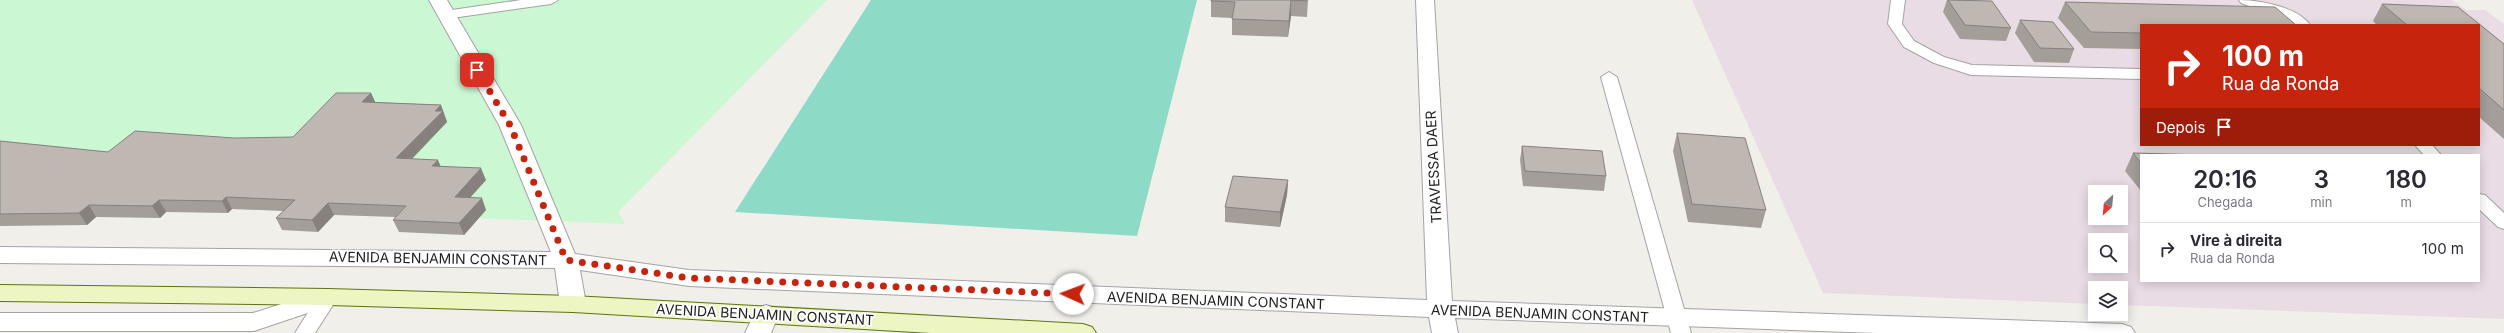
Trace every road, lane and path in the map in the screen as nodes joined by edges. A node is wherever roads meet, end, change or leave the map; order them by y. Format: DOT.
graph roads {
  1 [pos="551,0"];
  2 [pos="1426,0"];
  3 [pos="1898,0"];
  4 [pos="2246,0"];
  5 [pos="442,8"];
  6 [pos="2302,24"];
  7 [pos="2140,74"];
  8 [pos="1609,76"];
  9 [pos="2424,146"];
  10 [pos="2432,154"];
  11 [pos="2480,200"];
  12 [pos="2504,223"];
  13 [pos="0,255"];
  14 [pos="566,260"];
  15 [pos="0,293"];
  16 [pos="328,297"];
  17 [pos="573,304"];
  18 [pos="1440,309"];
  19 [pos="0,322"];
  20 [pos="762,324"];
  21 [pos="1678,325"];
  22 [pos="305,333"];
  23 [pos="1083,333"];
  24 [pos="1445,333"];
  25 [pos="2122,333"];
  1 -- 5 [label="lane"];
  2 -- 18 [label="street, TRAVESSA DAER"];
  3 -- 7 [label="lane"];
  4 -- 6 [label="lane"];
  5 -- 14 [label="street"];
  8 -- 21 [label="lane"];
  9 -- 10 [label="lane"];
  11 -- 12 [label="lane"];
  13 -- 14 [label="street, AVENIDA BENJAMIN CONSTANT"];
  14 -- 17 [label="street"];
  14 -- 18 [label="street, AVENIDA BENJAMIN CONSTANT"];
  15 -- 16 [label="main road, AVENIDA BENJAMIN CONSTANT"];
  16 -- 17 [label="main road, AVENIDA BENJAMIN CONSTANT"];
  16 -- 19 [label="street, AVENIDA BENJAMIN CONSTANT"];
  16 -- 22 [label="lane"];
  17 -- 20 [label="main road, AVENIDA BENJAMIN CONSTANT"];
  18 -- 21 [label="street, AVENIDA BENJAMIN CONSTANT"];
  18 -- 24 [label="street, TRAVESSA DAER"];
  20 -- 23 [label="main road, AVENIDA BENJAMIN CONSTANT"];
  21 -- 25 [label="street, AVENIDA BENJAMIN CONSTANT"];
}
